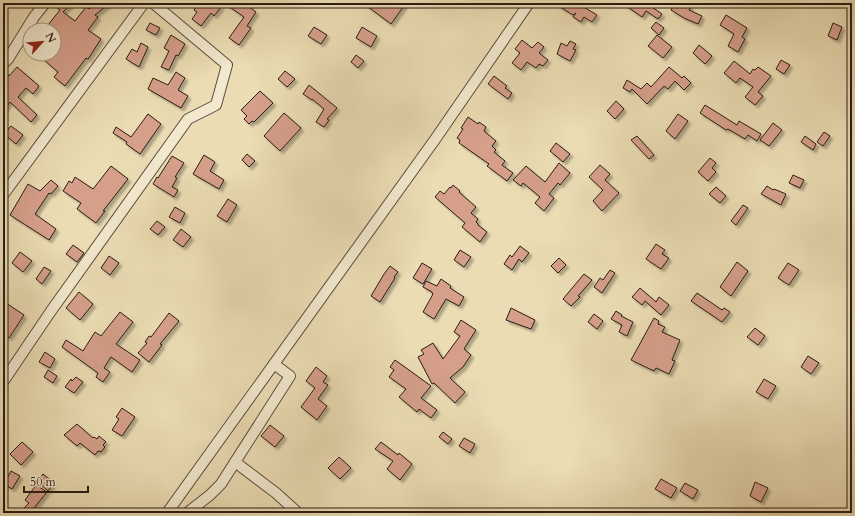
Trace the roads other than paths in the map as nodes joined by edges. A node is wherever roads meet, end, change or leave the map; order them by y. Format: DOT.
graph roads {
  1 [pos="45,3"];
  2 [pos="144,3"];
  3 [pos="153,3"];
  4 [pos="529,3"];
  5 [pos="3,64"];
  6 [pos="3,195"];
  7 [pos="274,364"];
  8 [pos="3,382"];
  9 [pos="235,462"];
  10 [pos="167,513"];
  11 [pos="187,513"];
  12 [pos="298,513"];
  1 -- 5 [label="street"];
  2 -- 6 [label="street"];
  3 -- 8 [label="street"];
  4 -- 7 [label="street"];
  7 -- 9 [label="street"];
  7 -- 10 [label="street"];
  9 -- 11 [label="street"];
  9 -- 12 [label="street"];
}
